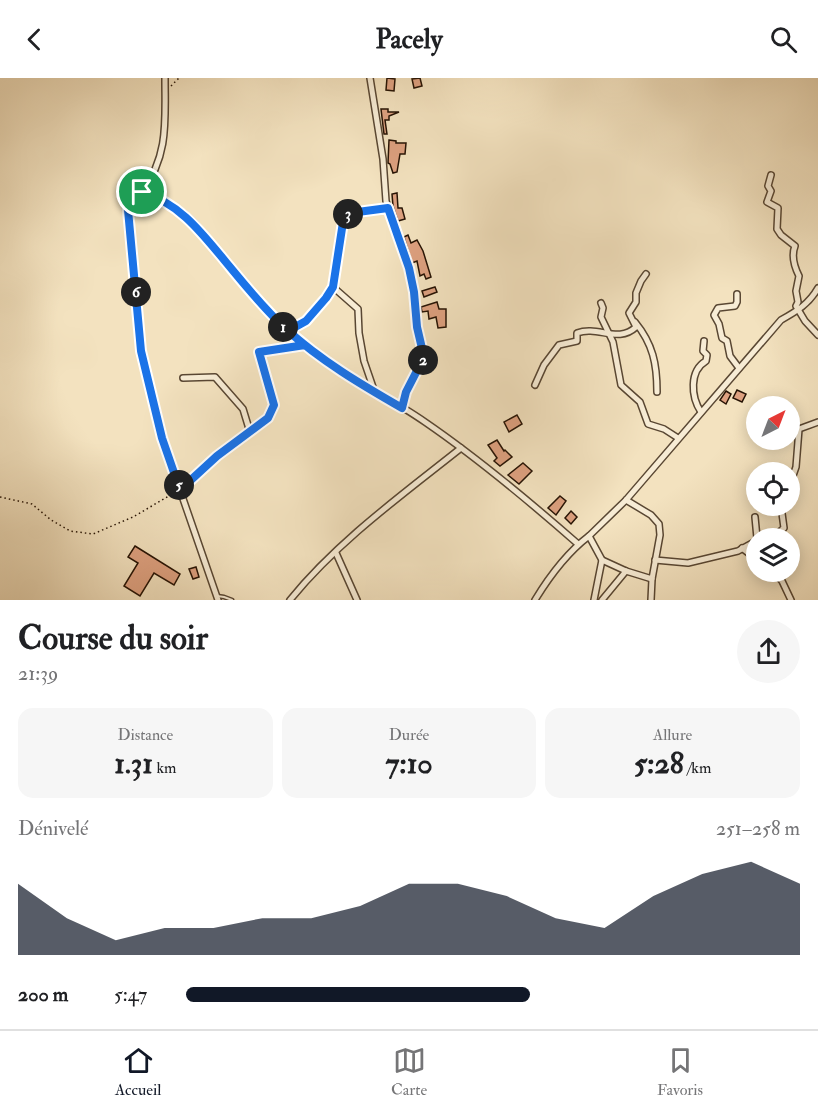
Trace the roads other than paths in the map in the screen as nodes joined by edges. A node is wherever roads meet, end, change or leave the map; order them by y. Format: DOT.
graph roads {
  1 [pos="165,78"];
  2 [pos="370,78"];
  3 [pos="771,175"];
  4 [pos="142,192"];
  5 [pos="388,208"];
  6 [pos="646,274"];
  7 [pos="333,287"];
  8 [pos="818,288"];
  9 [pos="737,294"];
  10 [pos="601,303"];
  11 [pos="798,311"];
  12 [pos="634,321"];
  13 [pos="288,331"];
  14 [pos="610,334"];
  15 [pos="818,335"];
  16 [pos="704,341"];
  17 [pos="305,345"];
  18 [pos="739,368"];
  19 [pos="183,378"];
  20 [pos="535,385"];
  21 [pos="657,392"];
  22 [pos="375,393"];
  23 [pos="402,408"];
  24 [pos="701,412"];
  25 [pos="818,422"];
  26 [pos="250,432"];
  27 [pos="678,438"];
  28 [pos="461,448"];
  29 [pos="796,462"];
  30 [pos="180,490"];
  31 [pos="626,500"];
  32 [pos="755,517"];
  33 [pos="755,528"];
  34 [pos="589,536"];
  35 [pos="578,544"];
  36 [pos="746,546"];
  37 [pos="742,548"];
  38 [pos="746,551"];
  39 [pos="336,553"];
  40 [pos="602,560"];
  41 [pos="655,560"];
  42 [pos="626,571"];
  43 [pos="652,579"];
  44 [pos="782,582"];
  45 [pos="217,598"];
  46 [pos="232,600"];
  47 [pos="290,600"];
  48 [pos="357,600"];
  49 [pos="535,600"];
  50 [pos="594,600"];
  51 [pos="602,600"];
  52 [pos="651,600"];
  53 [pos="791,600"];
  1 -- 4 [label="street"];
  2 -- 5 [label="street"];
  3 -- 11 [label="street"];
  4 -- 13 [label="street"];
  4 -- 30 [label="street"];
  5 -- 7 [label="street"];
  5 -- 23 [label="street"];
  6 -- 12 [label="street"];
  7 -- 13 [label="street"];
  7 -- 22 [label="street"];
  8 -- 11 [label="street"];
  9 -- 18 [label="street"];
  10 -- 14 [label="street"];
  11 -- 15 [label="street"];
  11 -- 18 [label="street"];
  12 -- 14 [label="street"];
  12 -- 21 [label="street"];
  13 -- 17 [label="street"];
  14 -- 20 [label="street"];
  14 -- 27 [label="street"];
  16 -- 24 [label="street"];
  17 -- 22 [label="street"];
  17 -- 26 [label="street"];
  18 -- 24 [label="street"];
  19 -- 26 [label="street"];
  22 -- 23 [label="street"];
  23 -- 28 [label="street"];
  24 -- 27 [label="street"];
  25 -- 29 [label="street"];
  26 -- 30 [label="street"];
  27 -- 31 [label="street"];
  28 -- 35 [label="street"];
  28 -- 39 [label="street"];
  30 -- 45 [label="street"];
  31 -- 34 [label="street"];
  31 -- 41 [label="street"];
  32 -- 33 [label="street"];
  34 -- 35 [label="street"];
  34 -- 40 [label="street"];
  35 -- 49 [label="street"];
  36 -- 37 [label="street"];
  37 -- 38 [label="street"];
  37 -- 41 [label="street"];
  39 -- 47 [label="street"];
  39 -- 48 [label="street"];
  40 -- 42 [label="street"];
  40 -- 50 [label="street"];
  41 -- 43 [label="street"];
  42 -- 43 [label="street"];
  42 -- 51 [label="street"];
  43 -- 52 [label="street"];
  44 -- 53 [label="street"];
  45 -- 46 [label="lane"];
}
